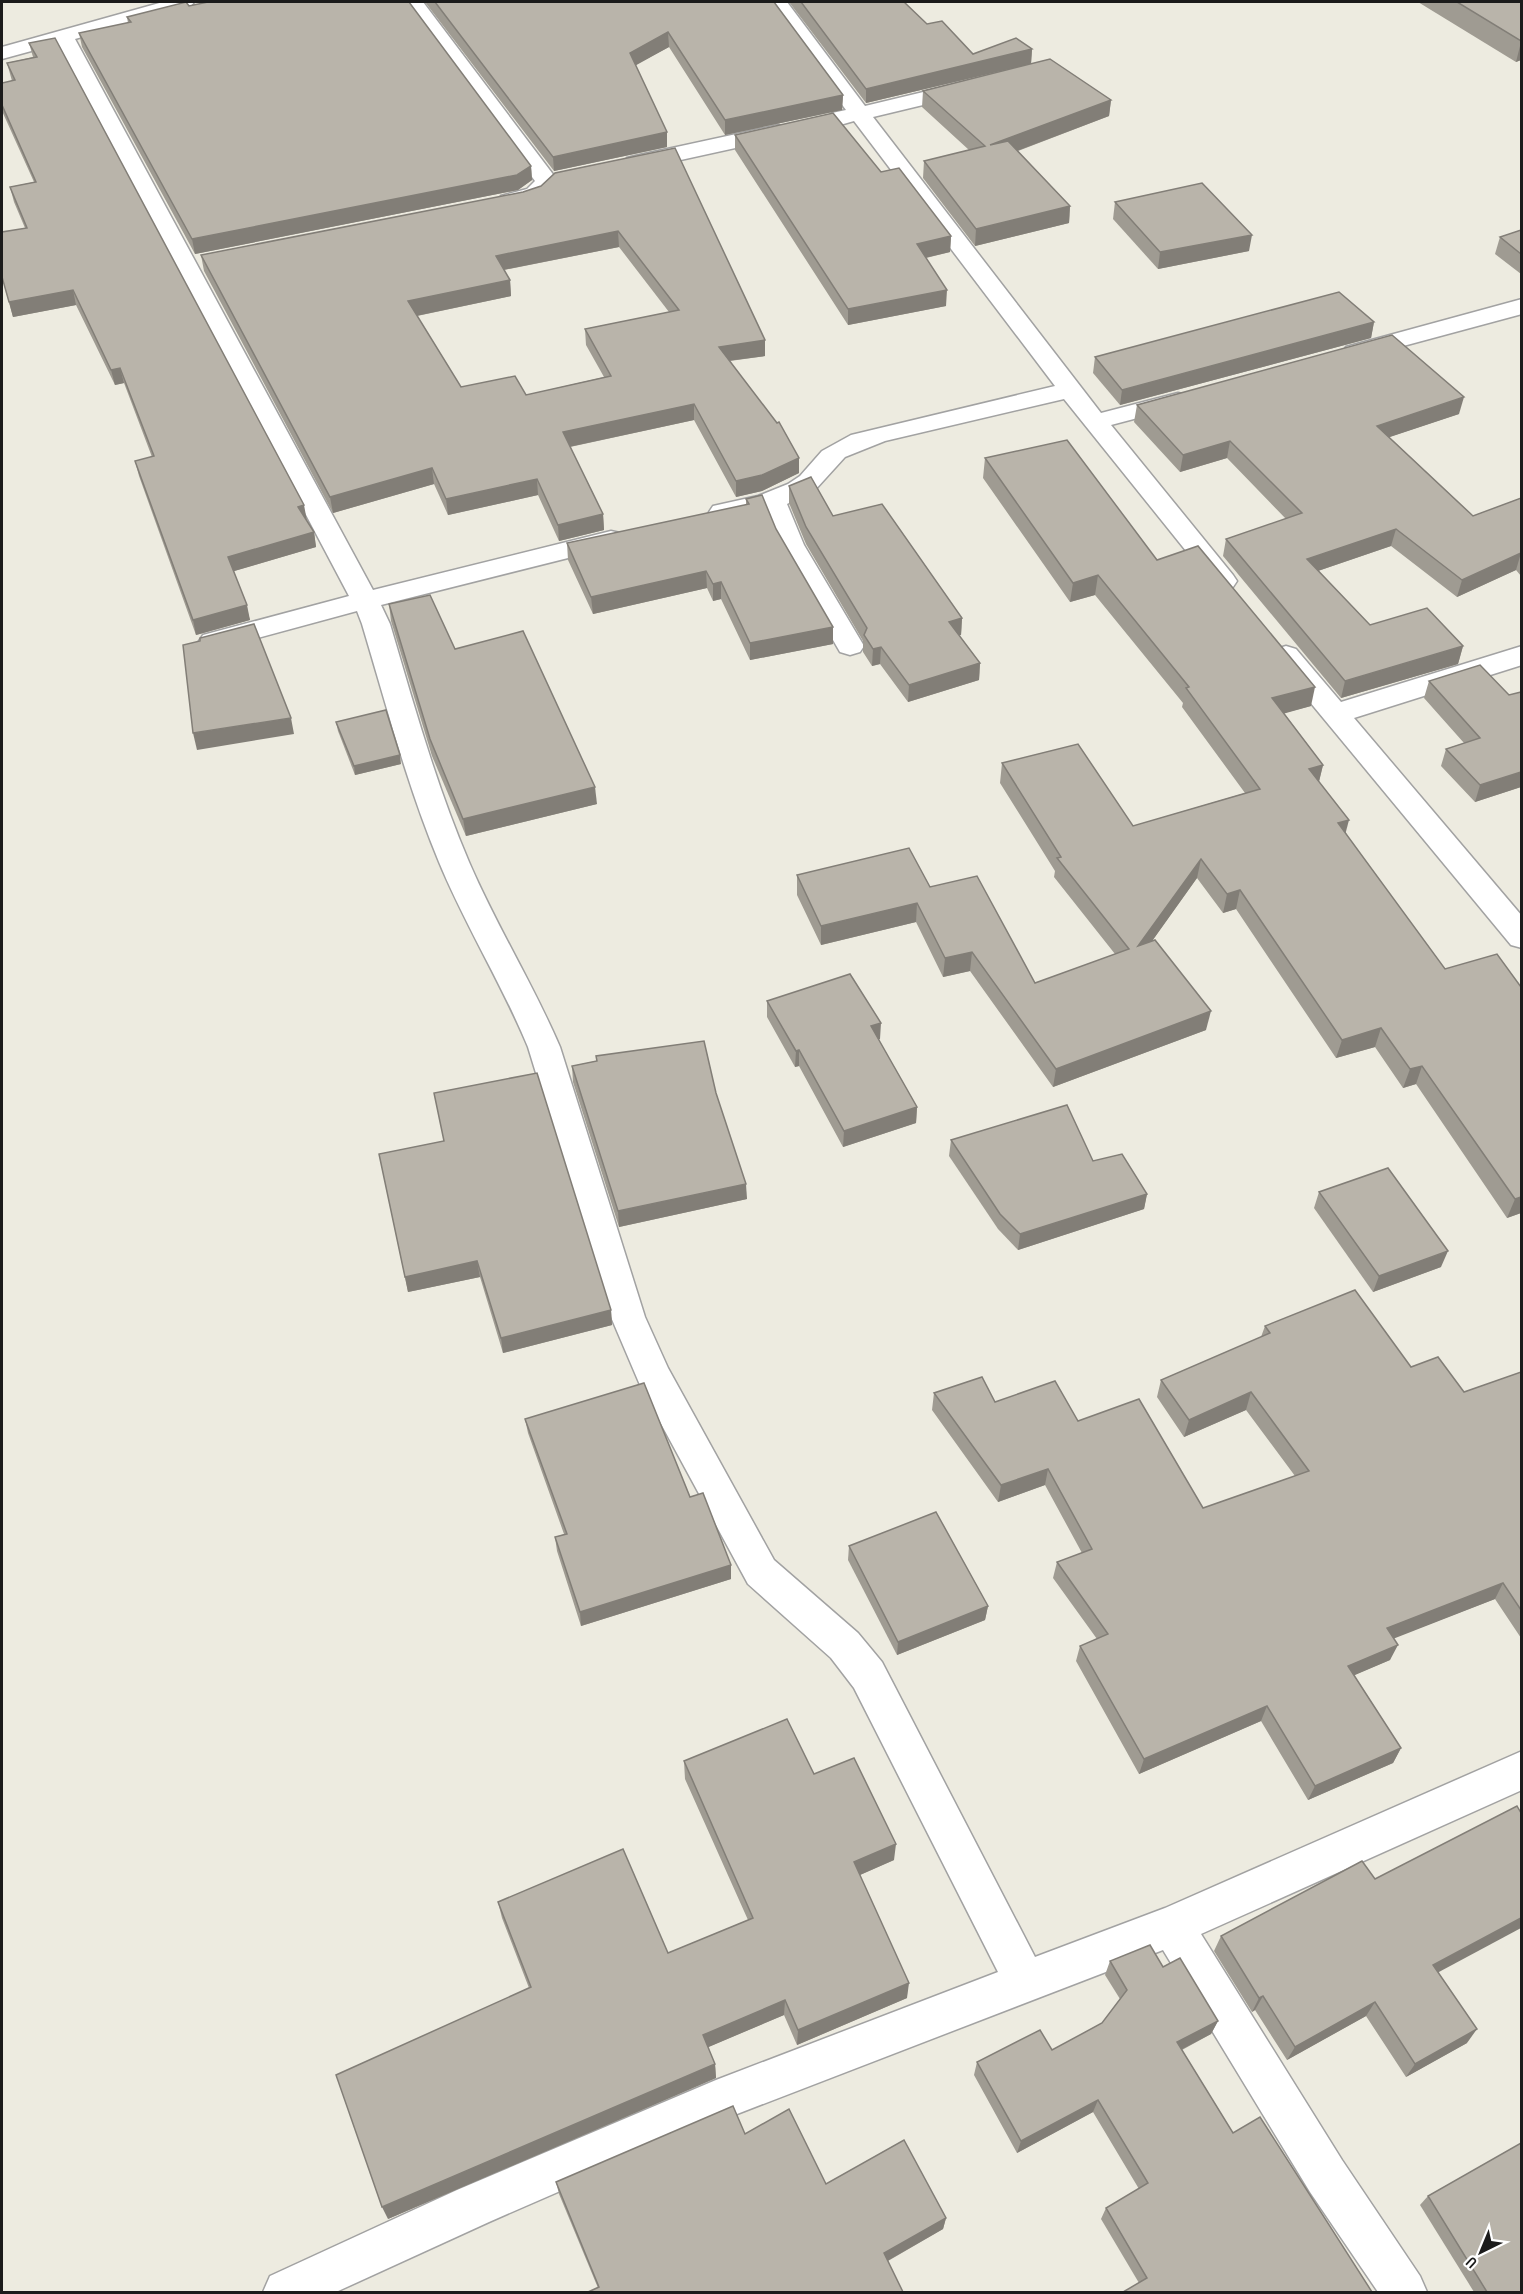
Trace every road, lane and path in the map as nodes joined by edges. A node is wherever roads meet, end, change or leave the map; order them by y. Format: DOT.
graph roads {
  1 [pos="184,2"];
  2 [pos="412,2"];
  3 [pos="777,2"];
  4 [pos="64,37"];
  5 [pos="2,53"];
  6 [pos="984,83"];
  7 [pos="860,114"];
  8 [pos="825,122"];
  9 [pos="802,127"];
  10 [pos="616,167"];
  11 [pos="570,177"];
  12 [pos="547,182"];
  13 [pos="489,205"];
  14 [pos="1521,306"];
  15 [pos="1335,357"];
  16 [pos="1070,390"];
  17 [pos="1198,394"];
  18 [pos="1095,422"];
  19 [pos="772,499"];
  20 [pos="702,517"];
  21 [pos="632,534"];
  22 [pos="1237,595"];
  23 [pos="365,600"];
  24 [pos="1275,641"];
  25 [pos="204,644"];
  26 [pos="850,646"];
  27 [pos="1521,655"];
  28 [pos="1335,714"];
  29 [pos="1521,937"];
  30 [pos="1521,1770"];
  31 [pos="1172,1926"];
  32 [pos="1025,1981"];
  33 [pos="286,2292"];
  34 [pos="1404,2292"];
  1 -- 4 [label="street"];
  2 -- 12 [label="street"];
  3 -- 7 [label="street"];
  4 -- 5 [label="street"];
  4 -- 23 [label="street"];
  6 -- 7 [label="street"];
  7 -- 8 [label="street"];
  7 -- 16 [label="street"];
  9 -- 10 [label="street"];
  11 -- 12 [label="street"];
  12 -- 13 [label="street"];
  14 -- 15 [label="street"];
  16 -- 18 [label="street"];
  16 -- 19 [label="street"];
  17 -- 18 [label="street"];
  18 -- 22 [label="street"];
  19 -- 20 [label="street"];
  19 -- 26 [label="street"];
  21 -- 23 [label="street"];
  23 -- 25 [label="street"];
  23 -- 32 [label="street"];
  24 -- 28 [label="street"];
  27 -- 28 [label="street"];
  28 -- 29 [label="street"];
  30 -- 31 [label="street"];
  31 -- 32 [label="street"];
  31 -- 34 [label="street"];
  32 -- 33 [label="street"];
}
